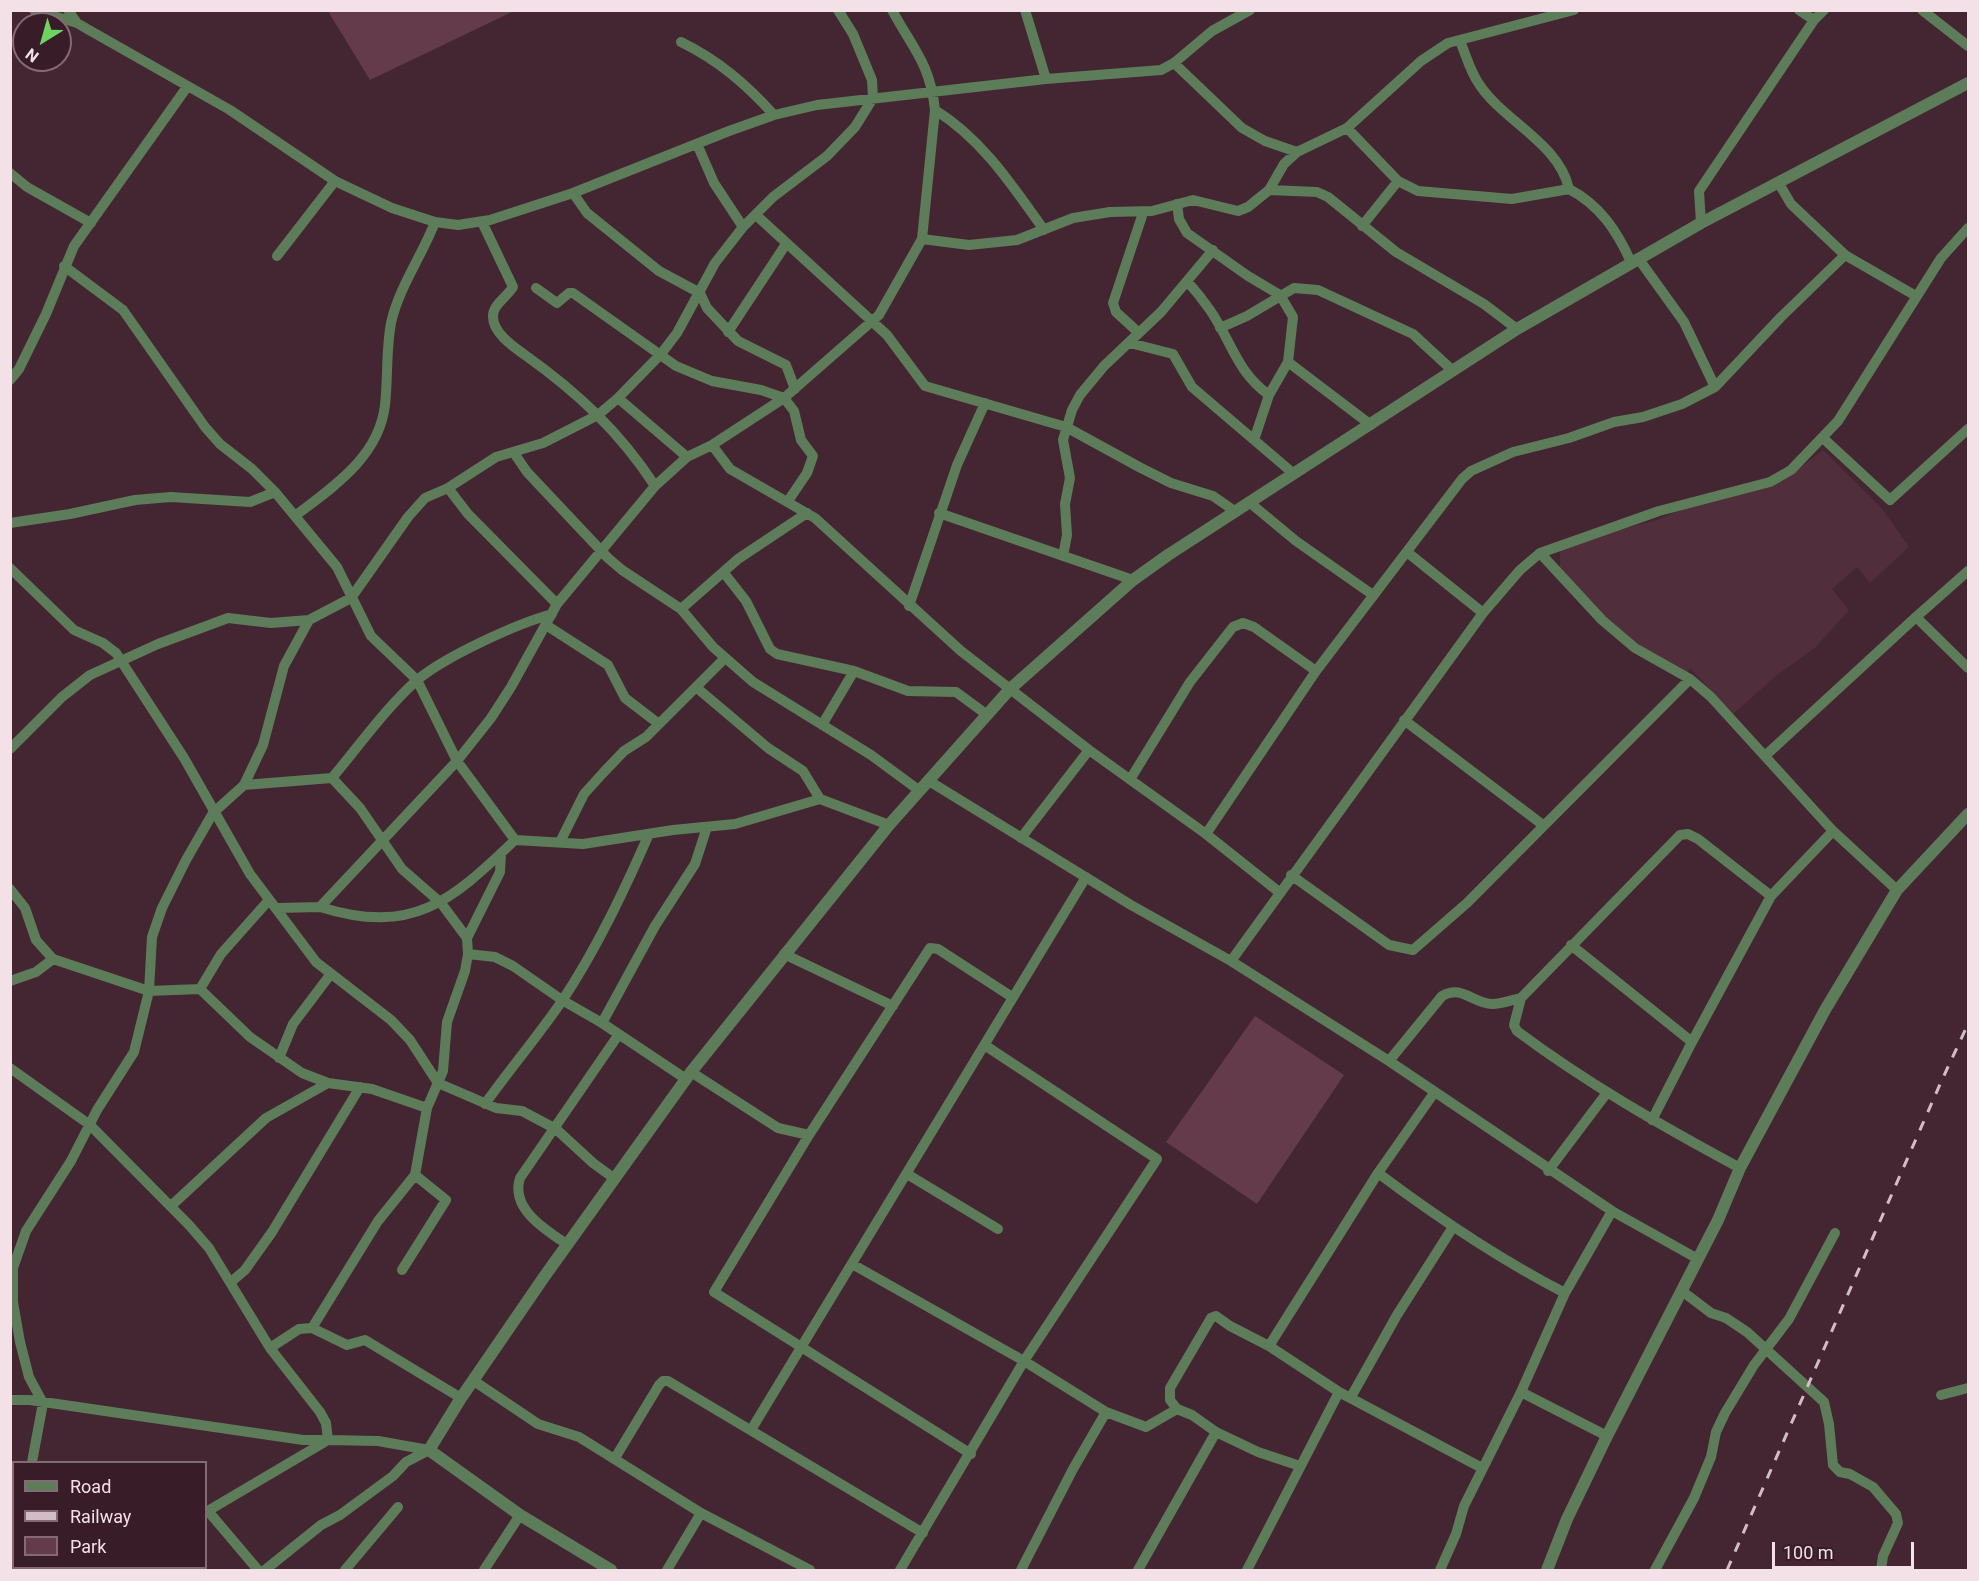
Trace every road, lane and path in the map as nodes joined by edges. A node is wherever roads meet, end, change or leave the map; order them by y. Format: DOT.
graph roads {
  1 [pos="34,10"];
  2 [pos="68,10"];
  3 [pos="838,10"];
  4 [pos="892,10"];
  5 [pos="1025,10"];
  6 [pos="1250,10"];
  7 [pos="1574,10"];
  8 [pos="1799,10"];
  9 [pos="1824,10"];
  10 [pos="1922,10"];
  11 [pos="1814,20"];
  12 [pos="77,23"];
  13 [pos="1460,40"];
  14 [pos="681,42"];
  15 [pos="1968,46"];
  16 [pos="1174,63"];
  17 [pos="1046,79"];
  18 [pos="1968,83"];
  19 [pos="187,87"];
  20 [pos="933,91"];
  21 [pos="873,98"];
  22 [pos="935,110"];
  23 [pos="774,115"];
  24 [pos="1347,128"];
  25 [pos="697,144"];
  26 [pos="1297,152"];
  27 [pos="10,173"];
  28 [pos="335,181"];
  29 [pos="1398,181"];
  30 [pos="1778,182"];
  31 [pos="1569,189"];
  32 [pos="1269,190"];
  33 [pos="573,193"];
  34 [pos="1177,204"];
  35 [pos="1143,213"];
  36 [pos="756,215"];
  37 [pos="435,222"];
  38 [pos="482,222"];
  39 [pos="90,223"];
  40 [pos="1701,223"];
  41 [pos="1362,226"];
  42 [pos="742,227"];
  43 [pos="1968,228"];
  44 [pos="1044,230"];
  45 [pos="922,239"];
  46 [pos="786,244"];
  47 [pos="1213,250"];
  48 [pos="1845,255"];
  49 [pos="277,256"];
  50 [pos="1634,260"];
  51 [pos="64,266"];
  52 [pos="1187,280"];
  53 [pos="536,288"];
  54 [pos="700,293"];
  55 [pos="1281,295"];
  56 [pos="1916,296"];
  57 [pos="871,322"];
  58 [pos="1220,328"];
  59 [pos="1516,329"];
  60 [pos="728,332"];
  61 [pos="1139,333"];
  62 [pos="1130,343"];
  63 [pos="661,354"];
  64 [pos="1288,362"];
  65 [pos="1452,370"];
  66 [pos="10,380"];
  67 [pos="1715,387"];
  68 [pos="795,388"];
  69 [pos="1269,394"];
  70 [pos="618,398"];
  71 [pos="784,398"];
  72 [pos="985,403"];
  73 [pos="598,415"];
  74 [pos="1371,425"];
  75 [pos="1066,427"];
  76 [pos="1968,429"];
  77 [pos="1824,439"];
  78 [pos="1254,440"];
  79 [pos="712,445"];
  80 [pos="514,453"];
  81 [pos="687,458"];
  82 [pos="1294,474"];
  83 [pos="655,486"];
  84 [pos="448,488"];
  85 [pos="275,492"];
  86 [pos="788,501"];
  87 [pos="1249,502"];
  88 [pos="1236,512"];
  89 [pos="807,513"];
  90 [pos="939,513"];
  91 [pos="295,516"];
  92 [pos="10,522"];
  93 [pos="601,551"];
  94 [pos="1407,552"];
  95 [pos="1540,553"];
  96 [pos="1063,556"];
  97 [pos="10,568"];
  98 [pos="1968,571"];
  99 [pos="724,573"];
  100 [pos="1133,580"];
  101 [pos="1373,595"];
  102 [pos="351,598"];
  103 [pos="558,604"];
  104 [pos="909,606"];
  105 [pos="681,609"];
  106 [pos="1483,613"];
  107 [pos="1916,617"];
  108 [pos="549,619"];
  109 [pos="309,620"];
  110 [pos="724,658"];
  111 [pos="122,662"];
  112 [pos="1968,668"];
  113 [pos="1316,670"];
  114 [pos="854,671"];
  115 [pos="1690,679"];
  116 [pos="417,680"];
  117 [pos="697,688"];
  118 [pos="1010,689"];
  119 [pos="986,714"];
  120 [pos="1404,720"];
  121 [pos="659,724"];
  122 [pos="822,725"];
  123 [pos="10,749"];
  124 [pos="1089,750"];
  125 [pos="1766,756"];
  126 [pos="457,761"];
  127 [pos="332,778"];
  128 [pos="1131,778"];
  129 [pos="929,781"];
  130 [pos="244,785"];
  131 [pos="920,791"];
  132 [pos="820,799"];
  133 [pos="213,813"];
  134 [pos="1968,814"];
  135 [pos="889,825"];
  136 [pos="1543,825"];
  137 [pos="707,827"];
  138 [pos="1833,831"];
  139 [pos="649,834"];
  140 [pos="1206,834"];
  141 [pos="1021,837"];
  142 [pos="381,840"];
  143 [pos="515,840"];
  144 [pos="560,842"];
  145 [pos="501,853"];
  146 [pos="1291,875"];
  147 [pos="1086,877"];
  148 [pos="10,889"];
  149 [pos="1897,890"];
  150 [pos="1279,892"];
  151 [pos="1771,896"];
  152 [pos="441,903"];
  153 [pos="273,904"];
  154 [pos="320,907"];
  155 [pos="467,938"];
  156 [pos="1571,945"];
  157 [pos="468,954"];
  158 [pos="784,954"];
  159 [pos="53,959"];
  160 [pos="1231,961"];
  161 [pos="330,975"];
  162 [pos="10,981"];
  163 [pos="200,989"];
  164 [pos="149,991"];
  165 [pos="1012,997"];
  166 [pos="1521,998"];
  167 [pos="562,1000"];
  168 [pos="893,1006"];
  169 [pos="602,1023"];
  170 [pos="619,1034"];
  171 [pos="1692,1042"];
  172 [pos="986,1046"];
  173 [pos="279,1058"];
  174 [pos="1389,1061"];
  175 [pos="10,1068"];
  176 [pos="688,1076"];
  177 [pos="328,1083"];
  178 [pos="438,1083"];
  179 [pos="360,1088"];
  180 [pos="1434,1093"];
  181 [pos="1606,1094"];
  182 [pos="485,1104"];
  183 [pos="427,1108"];
  184 [pos="1652,1120"];
  185 [pos="90,1125"];
  186 [pos="556,1129"];
  187 [pos="809,1135"];
  188 [pos="1740,1168"];
  189 [pos="1548,1171"];
  190 [pos="1378,1173"];
  191 [pos="907,1174"];
  192 [pos="415,1175"];
  193 [pos="615,1179"];
  194 [pos="171,1206"];
  195 [pos="1612,1211"];
  196 [pos="1453,1227"];
  197 [pos="998,1229"];
  198 [pos="1835,1233"];
  199 [pos="568,1245"];
  200 [pos="1698,1259"];
  201 [pos="852,1264"];
  202 [pos="402,1270"];
  203 [pos="231,1282"];
  204 [pos="1682,1291"];
  205 [pos="1565,1293"];
  206 [pos="312,1328"];
  207 [pos="1269,1346"];
  208 [pos="799,1347"];
  209 [pos="270,1348"];
  210 [pos="1766,1349"];
  211 [pos="1024,1361"];
  212 [pos="474,1381"];
  213 [pos="1968,1388"];
  214 [pos="1339,1392"];
  215 [pos="1521,1392"];
  216 [pos="1941,1395"];
  217 [pos="1351,1397"];
  218 [pos="461,1398"];
  219 [pos="10,1400"];
  220 [pos="43,1402"];
  221 [pos="1177,1409"];
  222 [pos="1106,1412"];
  223 [pos="751,1430"];
  224 [pos="1216,1432"];
  225 [pos="1607,1436"];
  226 [pos="328,1440"];
  227 [pos="429,1450"];
  228 [pos="971,1454"];
  229 [pos="615,1458"];
  230 [pos="32,1461"];
  231 [pos="1300,1466"];
  232 [pos="1482,1468"];
  233 [pos="398,1508"];
  234 [pos="207,1511"];
  235 [pos="701,1513"];
  236 [pos="520,1515"];
  237 [pos="923,1533"];
  238 [pos="258,1570"];
  239 [pos="265,1570"];
  240 [pos="345,1570"];
  241 [pos="484,1570"];
  242 [pos="611,1570"];
  243 [pos="667,1570"];
  244 [pos="810,1570"];
  245 [pos="900,1570"];
  246 [pos="1021,1570"];
  247 [pos="1138,1570"];
  248 [pos="1247,1570"];
  249 [pos="1440,1570"];
  250 [pos="1547,1570"];
  251 [pos="1655,1570"];
  252 [pos="1881,1570"];
  1 -- 12 [label="street"];
  2 -- 12 [label="street"];
  3 -- 21 [label="street"];
  4 -- 20 [label="street"];
  5 -- 17 [label="street"];
  6 -- 16 [label="street"];
  7 -- 13 [label="street"];
  8 -- 11 [label="street"];
  9 -- 11 [label="street"];
  10 -- 15 [label="street"];
  11 -- 40 [label="street"];
  12 -- 19 [label="street"];
  13 -- 24 [label="street"];
  13 -- 31 [label="street"];
  14 -- 23 [label="street"];
  16 -- 17 [label="street"];
  16 -- 26 [label="street"];
  17 -- 20 [label="street"];
  18 -- 30 [label="street"];
  19 -- 28 [label="street"];
  19 -- 39 [label="street"];
  20 -- 21 [label="street"];
  20 -- 22 [label="street"];
  21 -- 23 [label="street"];
  21 -- 36 [label="street"];
  22 -- 44 [label="street"];
  22 -- 45 [label="street"];
  23 -- 25 [label="street"];
  24 -- 26 [label="street"];
  24 -- 29 [label="street"];
  25 -- 33 [label="street"];
  25 -- 42 [label="street"];
  26 -- 32 [label="street"];
  27 -- 39 [label="street"];
  28 -- 37 [label="street"];
  28 -- 49 [label="street"];
  29 -- 31 [label="street"];
  29 -- 41 [label="street"];
  30 -- 40 [label="street"];
  30 -- 48 [label="street"];
  31 -- 50 [label="street"];
  32 -- 34 [label="street"];
  32 -- 41 [label="street"];
  33 -- 38 [label="street"];
  33 -- 54 [label="street"];
  34 -- 35 [label="street"];
  34 -- 47 [label="street"];
  35 -- 44 [label="street"];
  35 -- 61 [label="street"];
  36 -- 42 [label="street"];
  36 -- 46 [label="street"];
  37 -- 38 [label="street"];
  37 -- 91 [label="street"];
  38 -- 73 [label="street"];
  39 -- 51 [label="street"];
  40 -- 50 [label="street"];
  41 -- 59 [label="street"];
  42 -- 54 [label="street"];
  43 -- 56 [label="street"];
  44 -- 45 [label="street"];
  45 -- 57 [label="street"];
  46 -- 57 [label="street"];
  46 -- 60 [label="street"];
  47 -- 52 [label="street"];
  47 -- 55 [label="street"];
  48 -- 56 [label="street"];
  48 -- 67 [label="street"];
  50 -- 59 [label="street"];
  50 -- 67 [label="street"];
  51 -- 66 [label="street"];
  51 -- 85 [label="street"];
  52 -- 58 [label="street"];
  52 -- 61 [label="street"];
  53 -- 63 [label="street"];
  54 -- 60 [label="street"];
  54 -- 63 [label="street"];
  55 -- 58 [label="street"];
  55 -- 64 [label="street"];
  55 -- 65 [label="street"];
  56 -- 77 [label="street"];
  57 -- 68 [label="street"];
  57 -- 72 [label="street"];
  58 -- 69 [label="street"];
  59 -- 65 [label="street"];
  60 -- 68 [label="street"];
  61 -- 62 [label="street"];
  62 -- 75 [label="street"];
  62 -- 78 [label="street"];
  63 -- 70 [label="street"];
  63 -- 71 [label="street"];
  64 -- 69 [label="street"];
  64 -- 74 [label="street"];
  65 -- 74 [label="street"];
  67 -- 94 [label="street"];
  68 -- 71 [label="street"];
  69 -- 78 [label="street"];
  70 -- 73 [label="street"];
  70 -- 81 [label="street"];
  71 -- 79 [label="street"];
  71 -- 86 [label="street"];
  72 -- 75 [label="street"];
  72 -- 90 [label="street"];
  73 -- 80 [label="street"];
  73 -- 83 [label="street"];
  74 -- 82 [label="street"];
  75 -- 88 [label="street"];
  75 -- 96 [label="street"];
  76 -- 77 [label="street"];
  77 -- 95 [label="street"];
  78 -- 82 [label="street"];
  79 -- 81 [label="street"];
  79 -- 86 [label="street"];
  80 -- 84 [label="street"];
  80 -- 93 [label="street"];
  81 -- 83 [label="street"];
  82 -- 87 [label="street"];
  83 -- 93 [label="street"];
  84 -- 102 [label="street"];
  84 -- 103 [label="street"];
  85 -- 91 [label="street"];
  85 -- 92 [label="street"];
  86 -- 89 [label="street"];
  87 -- 88 [label="street"];
  87 -- 101 [label="street"];
  88 -- 100 [label="street"];
  89 -- 99 [label="street"];
  89 -- 104 [label="street"];
  90 -- 96 [label="street"];
  90 -- 104 [label="street"];
  91 -- 102 [label="street"];
  93 -- 103 [label="street"];
  93 -- 105 [label="street"];
  94 -- 101 [label="street"];
  94 -- 106 [label="street"];
  95 -- 106 [label="street"];
  95 -- 115 [label="street"];
  96 -- 100 [label="street"];
  97 -- 111 [label="street"];
  98 -- 107 [label="street"];
  99 -- 105 [label="street"];
  99 -- 114 [label="street"];
  100 -- 118 [label="street"];
  101 -- 113 [label="street"];
  102 -- 109 [label="street"];
  102 -- 116 [label="street"];
  103 -- 108 [label="street"];
  104 -- 118 [label="street"];
  105 -- 110 [label="street"];
  106 -- 120 [label="street"];
  107 -- 112 [label="street"];
  107 -- 125 [label="street"];
  108 -- 116 [label="street"];
  108 -- 121 [label="street"];
  108 -- 126 [label="street"];
  109 -- 111 [label="street"];
  109 -- 130 [label="street"];
  110 -- 117 [label="street"];
  110 -- 122 [label="street"];
  111 -- 123 [label="street"];
  111 -- 133 [label="street"];
  113 -- 128 [label="street"];
  113 -- 140 [label="street"];
  114 -- 119 [label="street"];
  114 -- 122 [label="street"];
  115 -- 125 [label="street"];
  115 -- 136 [label="street"];
  116 -- 126 [label="street"];
  116 -- 127 [label="street"];
  117 -- 121 [label="street"];
  117 -- 132 [label="street"];
  118 -- 119 [label="street"];
  118 -- 124 [label="street"];
  119 -- 129 [label="street"];
  120 -- 136 [label="street"];
  120 -- 146 [label="street"];
  121 -- 144 [label="street"];
  122 -- 131 [label="street"];
  124 -- 128 [label="street"];
  124 -- 141 [label="street"];
  125 -- 138 [label="street"];
  126 -- 142 [label="street"];
  126 -- 143 [label="street"];
  127 -- 130 [label="street"];
  127 -- 142 [label="street"];
  128 -- 140 [label="street"];
  129 -- 131 [label="street"];
  129 -- 141 [label="street"];
  130 -- 133 [label="street"];
  131 -- 135 [label="street"];
  132 -- 135 [label="street"];
  132 -- 137 [label="street"];
  133 -- 153 [label="street"];
  133 -- 164 [label="street"];
  134 -- 149 [label="street"];
  135 -- 158 [label="street"];
  136 -- 146 [label="street"];
  137 -- 139 [label="street"];
  137 -- 169 [label="street"];
  138 -- 149 [label="street"];
  138 -- 151 [label="street"];
  139 -- 144 [label="street"];
  139 -- 167 [label="street"];
  140 -- 150 [label="street"];
  141 -- 147 [label="street"];
  142 -- 152 [label="street"];
  142 -- 154 [label="street"];
  143 -- 144 [label="street"];
  143 -- 145 [label="street"];
  145 -- 152 [label="street"];
  145 -- 155 [label="street"];
  146 -- 150 [label="street"];
  147 -- 160 [label="street"];
  147 -- 165 [label="street"];
  148 -- 159 [label="street"];
  149 -- 188 [label="street"];
  150 -- 160 [label="street"];
  151 -- 156 [label="street"];
  151 -- 171 [label="street"];
  152 -- 154 [label="street"];
  152 -- 155 [label="street"];
  153 -- 154 [label="street"];
  153 -- 161 [label="street"];
  153 -- 163 [label="street"];
  155 -- 157 [label="street"];
  156 -- 166 [label="street"];
  156 -- 171 [label="street"];
  157 -- 167 [label="street"];
  157 -- 178 [label="street"];
  158 -- 168 [label="street"];
  158 -- 176 [label="street"];
  159 -- 162 [label="street"];
  159 -- 164 [label="street"];
  160 -- 174 [label="street"];
  161 -- 173 [label="street"];
  161 -- 178 [label="street"];
  163 -- 164 [label="street"];
  163 -- 173 [label="street"];
  164 -- 185 [label="street"];
  165 -- 168 [label="street"];
  165 -- 172 [label="street"];
  166 -- 174 [label="street"];
  166 -- 181 [label="street"];
  167 -- 169 [label="street"];
  167 -- 182 [label="street"];
  168 -- 187 [label="street"];
  169 -- 170 [label="street"];
  170 -- 176 [label="street"];
  170 -- 186 [label="street"];
  171 -- 184 [label="street"];
  172 -- 191 [label="street"];
  172 -- 211 [label="street"];
  173 -- 177 [label="street"];
  174 -- 180 [label="street"];
  175 -- 185 [label="street"];
  176 -- 187 [label="street"];
  176 -- 193 [label="street"];
  177 -- 179 [label="street"];
  177 -- 194 [label="street"];
  178 -- 182 [label="street"];
  178 -- 183 [label="street"];
  179 -- 183 [label="street"];
  179 -- 203 [label="street"];
  180 -- 189 [label="street"];
  180 -- 190 [label="street"];
  181 -- 184 [label="street"];
  181 -- 189 [label="street"];
  182 -- 186 [label="street"];
  183 -- 192 [label="street"];
  184 -- 188 [label="street"];
  185 -- 194 [label="street"];
  185 -- 220 [label="street"];
  186 -- 193 [label="street"];
  186 -- 199 [label="street"];
  187 -- 208 [label="street"];
  188 -- 200 [label="street"];
  189 -- 195 [label="street"];
  190 -- 196 [label="street"];
  190 -- 207 [label="street"];
  191 -- 197 [label="street"];
  191 -- 201 [label="street"];
  192 -- 202 [label="street"];
  192 -- 206 [label="street"];
  193 -- 199 [label="street"];
  194 -- 203 [label="street"];
  195 -- 200 [label="street"];
  195 -- 205 [label="street"];
  196 -- 205 [label="street"];
  196 -- 217 [label="street"];
  198 -- 210 [label="street"];
  199 -- 212 [label="street"];
  200 -- 204 [label="street"];
  201 -- 208 [label="street"];
  201 -- 211 [label="street"];
  203 -- 209 [label="street"];
  204 -- 210 [label="street"];
  204 -- 225 [label="street"];
  205 -- 215 [label="street"];
  206 -- 209 [label="street"];
  206 -- 218 [label="street"];
  207 -- 214 [label="street"];
  207 -- 221 [label="street"];
  208 -- 223 [label="street"];
  208 -- 228 [label="street"];
  209 -- 226 [label="street"];
  210 -- 251 [label="street"];
  210 -- 252 [label="street"];
  211 -- 222 [label="street"];
  211 -- 228 [label="street"];
  212 -- 218 [label="street"];
  212 -- 229 [label="street"];
  213 -- 216 [label="street"];
  214 -- 217 [label="street"];
  214 -- 231 [label="street"];
  215 -- 225 [label="street"];
  215 -- 232 [label="street"];
  217 -- 232 [label="street"];
  218 -- 227 [label="street"];
  219 -- 220 [label="street"];
  220 -- 226 [label="street"];
  220 -- 230 [label="street"];
  221 -- 222 [label="street"];
  221 -- 224 [label="street"];
  222 -- 246 [label="street"];
  223 -- 229 [label="street"];
  223 -- 237 [label="street"];
  224 -- 231 [label="street"];
  224 -- 247 [label="street"];
  225 -- 250 [label="street"];
  226 -- 227 [label="street"];
  226 -- 234 [label="street"];
  227 -- 236 [label="street"];
  227 -- 239 [label="street"];
  228 -- 237 [label="street"];
  229 -- 235 [label="street"];
  231 -- 248 [label="street"];
  232 -- 249 [label="street"];
  233 -- 240 [label="street"];
  234 -- 238 [label="street"];
  235 -- 243 [label="street"];
  235 -- 244 [label="street"];
  236 -- 241 [label="street"];
  236 -- 242 [label="street"];
  237 -- 245 [label="street"];
}
